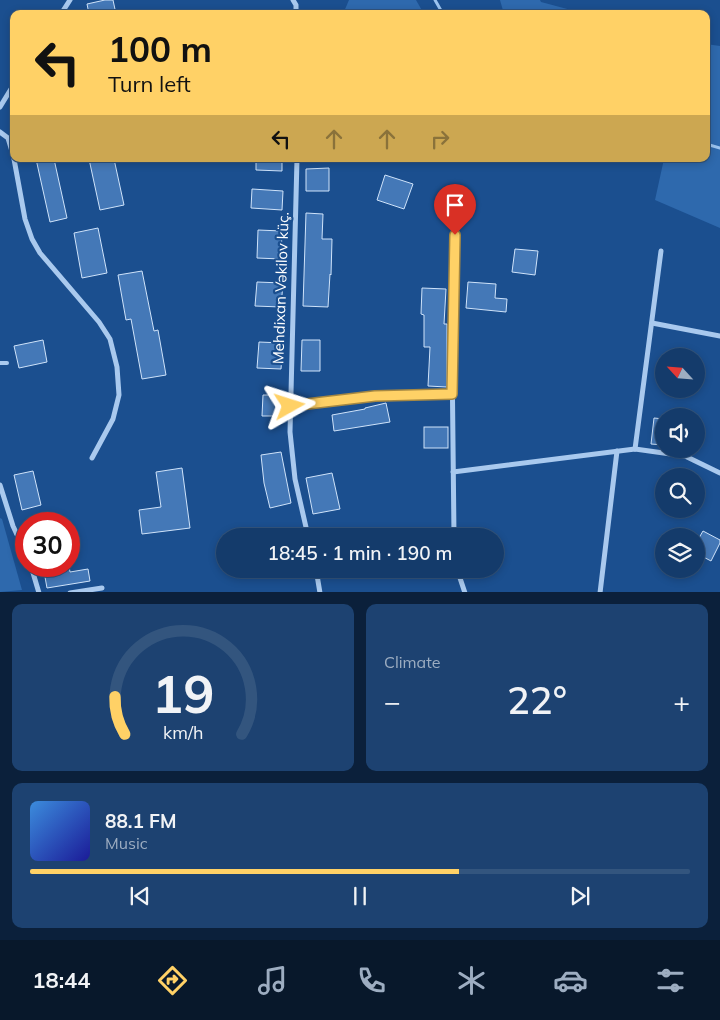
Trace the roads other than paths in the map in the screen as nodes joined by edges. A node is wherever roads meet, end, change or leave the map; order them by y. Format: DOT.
graph roads {
  1 [pos="10,90"];
  2 [pos="0,105"];
  3 [pos="0,132"];
  4 [pos="10,145"];
  5 [pos="15,162"];
  6 [pos="296,162"];
  7 [pos="456,215"];
  8 [pos="661,251"];
  9 [pos="652,323"];
  10 [pos="720,336"];
  11 [pos="0,363"];
  12 [pos="7,363"];
  13 [pos="452,394"];
  14 [pos="290,406"];
  15 [pos="635,449"];
  16 [pos="617,451"];
  17 [pos="92,458"];
  18 [pos="453,472"];
  19 [pos="720,473"];
  20 [pos="0,488"];
  21 [pos="306,528"];
  22 [pos="454,528"];
  23 [pos="15,529"];
  24 [pos="34,577"];
  25 [pos="318,578"];
  26 [pos="460,578"];
  27 [pos="102,588"];
  28 [pos="39,592"];
  29 [pos="70,592"];
  30 [pos="320,592"];
  31 [pos="465,592"];
  32 [pos="600,592"];
  1 -- 2 [label="street"];
  3 -- 4 [label="street"];
  5 -- 17 [label="street"];
  6 -- 14 [label="street, Mehdixan Vəkilov küç."];
  7 -- 13 [label="street"];
  8 -- 9 [label="street"];
  9 -- 10 [label="street"];
  9 -- 15 [label="street"];
  11 -- 12 [label="lane"];
  13 -- 14 [label="street"];
  13 -- 18 [label="street"];
  14 -- 21 [label="street, Mehdixan Vəkilov küç."];
  15 -- 16 [label="street"];
  15 -- 19 [label="street"];
  16 -- 18 [label="street"];
  16 -- 32 [label="street"];
  18 -- 22 [label="street"];
  20 -- 23 [label="street"];
  24 -- 28 [label="street"];
  25 -- 30 [label="street"];
  26 -- 31 [label="street"];
  27 -- 29 [label="street"];
}
